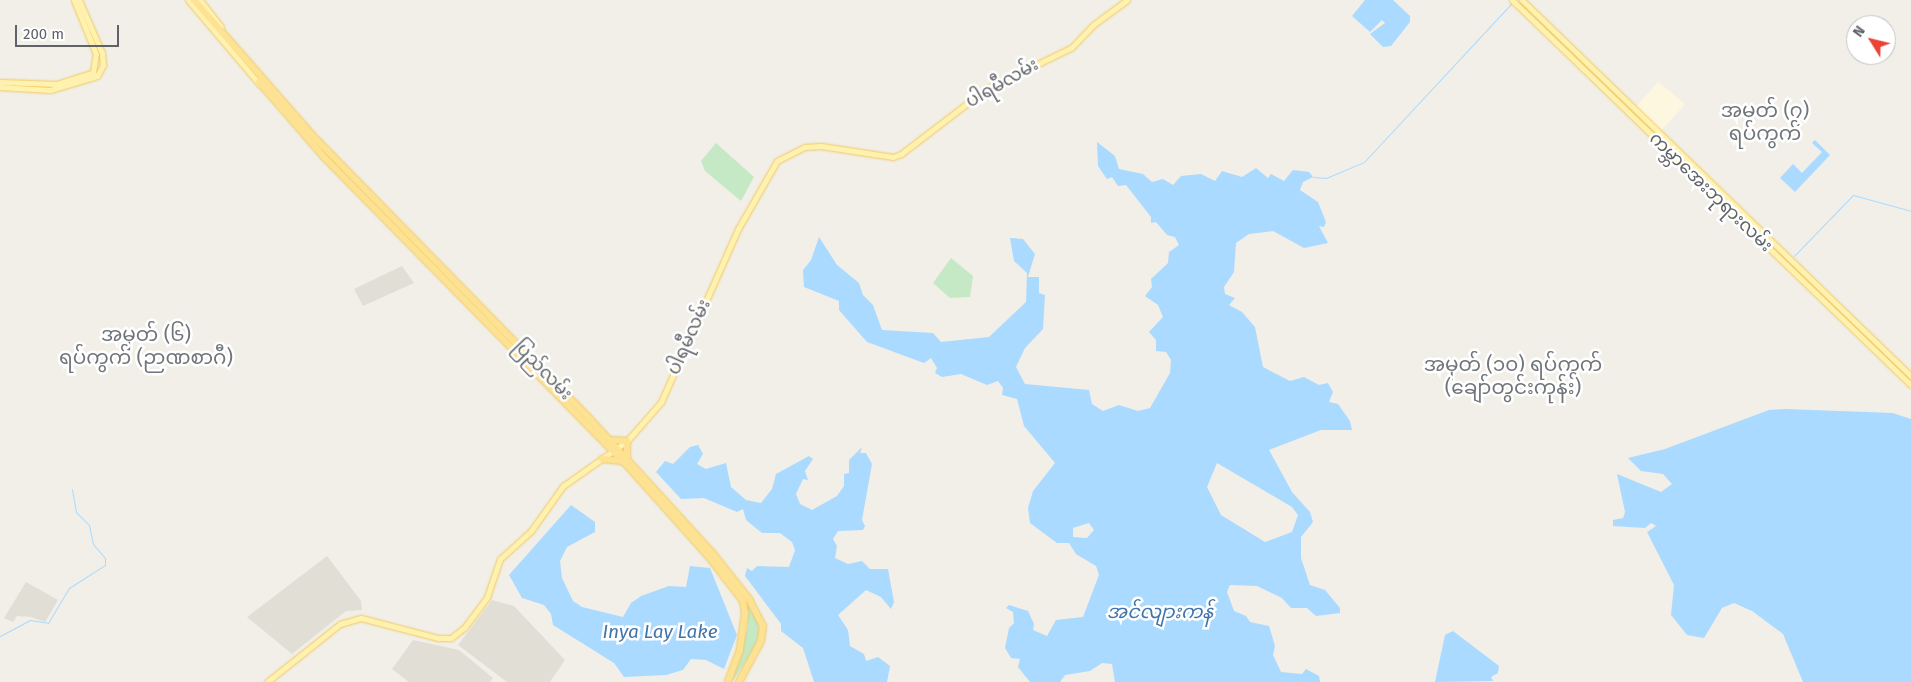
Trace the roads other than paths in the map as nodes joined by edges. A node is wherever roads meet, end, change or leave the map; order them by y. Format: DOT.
graph roads {
  1 [pos="74,0"];
  2 [pos="79,0"];
  3 [pos="189,0"];
  4 [pos="194,0"];
  5 [pos="200,0"];
  6 [pos="1127,0"];
  7 [pos="1522,0"];
  8 [pos="1513,1"];
  9 [pos="1529,7"];
  10 [pos="1524,12"];
  11 [pos="0,82"];
  12 [pos="262,84"];
  13 [pos="0,87"];
  14 [pos="1852,323"];
  15 [pos="1911,376"];
  16 [pos="1911,384"];
  17 [pos="627,440"];
  18 [pos="608,442"];
  19 [pos="615,450"];
  20 [pos="602,459"];
  21 [pos="626,461"];
  22 [pos="711,555"];
  23 [pos="267,682"];
  24 [pos="728,682"];
  25 [pos="739,682"];
  1 -- 11 [label="main road"];
  2 -- 13 [label="main road"];
  3 -- 12 [label="highway, ပြည်လမ်း"];
  4 -- 12 [label="highway, ပြည်လမ်း"];
  5 -- 12 [label="main road, ပြည်လမ်း"];
  6 -- 17 [label="main road, ပါရမီလမ်း"];
  7 -- 9 [label="main road, ကမ္ဘာအေးဘုရားလမ်း"];
  8 -- 10 [label="main road, ကမ္ဘာအေးဘုရားလမ်း"];
  9 -- 10 [label="main road"];
  9 -- 14 [label="main road, ကမ္ဘာအေးဘုရားလမ်း"];
  10 -- 14 [label="main road, ကမ္ဘာအေးဘုရားလမ်း"];
  12 -- 18 [label="highway, ပြည်လမ်း"];
  14 -- 15 [label="main road, ကမ္ဘာအေးဘုရားလမ်း"];
  14 -- 16 [label="main road, ကမ္ဘာအေးဘုရားလမ်း"];
  17 -- 18 [label="highway"];
  17 -- 19 [label="main road, ပါရမီလမ်း"];
  17 -- 21 [label="highway"];
  18 -- 19 [label="highway, ပြည်လမ်း"];
  18 -- 20 [label="highway"];
  19 -- 20 [label="main road, ပါရမီလမ်း"];
  19 -- 21 [label="highway, ပြည်လမ်း"];
  20 -- 21 [label="highway"];
  20 -- 23 [label="main road, ပါရမီလမ်း"];
  21 -- 22 [label="highway, ပြည်လမ်း"];
  22 -- 24 [label="highway, ပြည်လမ်း"];
  22 -- 25 [label="highway, ပြည်လမ်း"];
}
